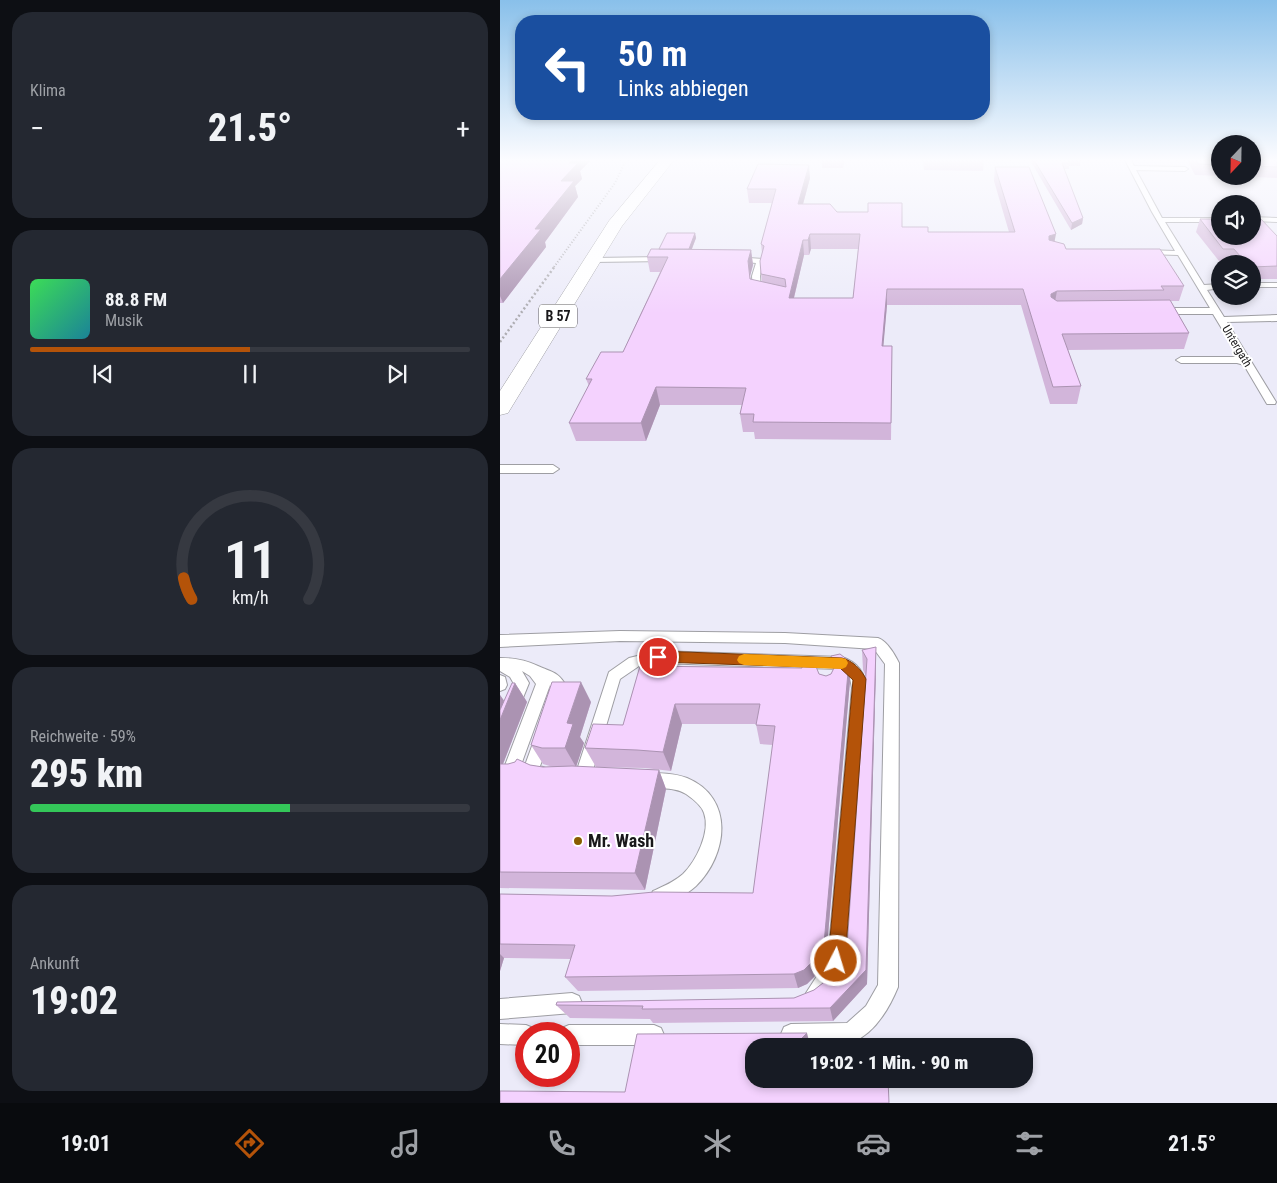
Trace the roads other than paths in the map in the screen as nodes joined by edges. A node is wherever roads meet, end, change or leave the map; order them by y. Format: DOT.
graph roads {
  1 [pos="619,211"];
  2 [pos="626,211"];
  3 [pos="1156,211"];
  4 [pos="1160,220"];
  5 [pos="1211,220"];
  6 [pos="1261,220"];
  7 [pos="1277,220"];
  8 [pos="615,224"];
  9 [pos="1141,252"];
  10 [pos="1180,253"];
  11 [pos="676,259"];
  12 [pos="731,259"];
  13 [pos="593,260"];
  14 [pos="1277,284"];
  15 [pos="1261,285"];
  16 [pos="1211,287"];
  17 [pos="1201,288"];
  18 [pos="774,297"];
  19 [pos="1148,311"];
  20 [pos="1216,311"];
  21 [pos="1277,318"];
  22 [pos="1221,320"];
  23 [pos="1181,360"];
  24 [pos="1247,362"];
  25 [pos="1271,402"];
  26 [pos="500,408"];
  27 [pos="500,469"];
  28 [pos="553,469"];
  29 [pos="500,641"];
  30 [pos="633,661"];
  31 [pos="501,664"];
  32 [pos="536,672"];
  33 [pos="826,679"];
  34 [pos="500,681"];
  35 [pos="500,685"];
  36 [pos="552,710"];
  37 [pos="546,726"];
  38 [pos="500,737"];
  39 [pos="500,773"];
  40 [pos="520,774"];
  41 [pos="546,776"];
  42 [pos="582,776"];
  43 [pos="602,777"];
  44 [pos="630,779"];
  45 [pos="642,901"];
  46 [pos="798,1000"];
  47 [pos="594,1003"];
  48 [pos="500,1009"];
  49 [pos="500,1034"];
  50 [pos="773,1034"];
  51 [pos="515,1035"];
  52 [pos="580,1035"];
  53 [pos="666,1035"];
  1 -- 8 [label="main road, B 57"];
  2 -- 8 [label="main road, B 57"];
  3 -- 4 [label="lane, Untergath"];
  4 -- 5 [label="lane"];
  4 -- 10 [label="lane, Untergath"];
  6 -- 7 [label="lane"];
  8 -- 13 [label="main road, B 57"];
  9 -- 10 [label="lane"];
  10 -- 17 [label="lane, Untergath"];
  11 -- 13 [label="lane"];
  12 -- 18 [label="lane"];
  13 -- 26 [label="main road, B 57"];
  14 -- 15 [label="lane"];
  16 -- 17 [label="lane"];
  17 -- 20 [label="lane, Untergath"];
  19 -- 20 [label="lane"];
  20 -- 22 [label="lane, Untergath"];
  21 -- 22 [label="lane"];
  22 -- 24 [label="lane, Untergath"];
  23 -- 24 [label="lane"];
  24 -- 25 [label="lane, Untergath"];
  27 -- 28 [label="lane"];
  29 -- 50 [label="lane"];
  30 -- 33 [label="lane"];
  30 -- 42 [label="lane"];
  30 -- 46 [label="lane"];
  31 -- 32 [label="lane"];
  31 -- 38 [label="lane"];
  32 -- 36 [label="lane"];
  32 -- 40 [label="lane"];
  34 -- 35 [label="lane"];
  37 -- 41 [label="lane"];
  39 -- 40 [label="lane"];
  40 -- 41 [label="lane"];
  41 -- 42 [label="lane"];
  42 -- 43 [label="lane"];
  44 -- 45 [label="lane"];
  47 -- 48 [label="lane"];
  49 -- 51 [label="lane"];
  52 -- 53 [label="lane"];
}
